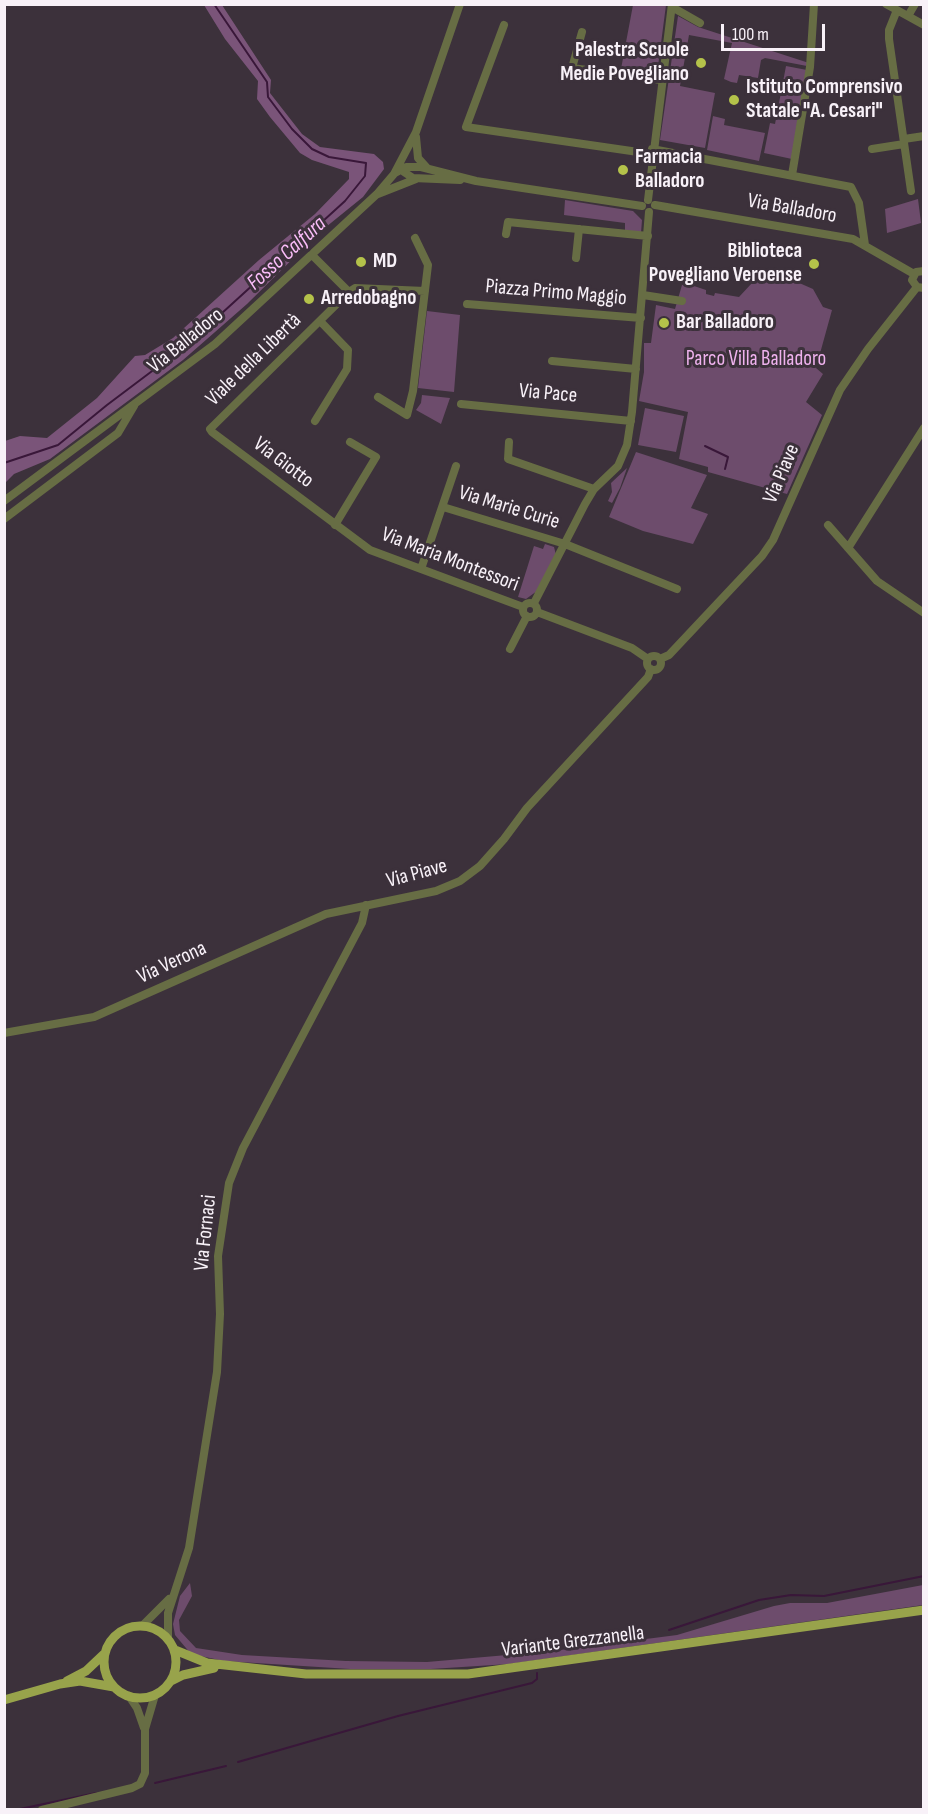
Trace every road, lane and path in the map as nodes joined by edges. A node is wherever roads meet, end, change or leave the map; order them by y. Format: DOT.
graph roads {
  1 [pos="460,4"];
  2 [pos="814,4"];
  3 [pos="886,4"];
  4 [pos="915,4"];
  5 [pos="672,6"];
  6 [pos="897,10"];
  7 [pos="908,16"];
  8 [pos="700,23"];
  9 [pos="504,25"];
  10 [pos="924,25"];
  11 [pos="582,32"];
  12 [pos="661,80"];
  13 [pos="417,132"];
  14 [pos="924,136"];
  15 [pos="904,141"];
  16 [pos="872,149"];
  17 [pos="652,151"];
  18 [pos="401,165"];
  19 [pos="428,168"];
  20 [pos="792,175"];
  21 [pos="416,178"];
  22 [pos="476,181"];
  23 [pos="911,191"];
  24 [pos="377,194"];
  25 [pos="648,206"];
  26 [pos="579,229"];
  27 [pos="506,234"];
  28 [pos="648,236"];
  29 [pos="415,238"];
  30 [pos="866,244"];
  31 [pos="312,255"];
  32 [pos="576,258"];
  33 [pos="924,271"];
  34 [pos="914,274"];
  35 [pos="920,288"];
  36 [pos="425,291"];
  37 [pos="349,292"];
  38 [pos="643,295"];
  39 [pos="682,301"];
  40 [pos="467,304"];
  41 [pos="641,318"];
  42 [pos="320,321"];
  43 [pos="552,361"];
  44 [pos="636,369"];
  45 [pos="378,397"];
  46 [pos="136,402"];
  47 [pos="461,404"];
  48 [pos="315,421"];
  49 [pos="631,421"];
  50 [pos="924,428"];
  51 [pos="210,429"];
  52 [pos="350,442"];
  53 [pos="509,442"];
  54 [pos="456,466"];
  55 [pos="594,489"];
  56 [pos="4,501"];
  57 [pos="443,507"];
  58 [pos="4,519"];
  59 [pos="335,525"];
  60 [pos="828,525"];
  61 [pos="565,544"];
  62 [pos="848,548"];
  63 [pos="421,569"];
  64 [pos="677,589"];
  65 [pos="523,607"];
  66 [pos="535,608"];
  67 [pos="924,613"];
  68 [pos="527,616"];
  69 [pos="510,649"];
  70 [pos="648,659"];
  71 [pos="660,659"];
  72 [pos="651,669"];
  73 [pos="366,905"];
  74 [pos="349,908"];
  75 [pos="4,1033"];
  76 [pos="173,1593"];
  77 [pos="924,1610"];
  78 [pos="143,1625"];
  79 [pos="168,1638"];
  80 [pos="175,1650"];
  81 [pos="105,1653"];
  82 [pos="225,1667"];
  83 [pos="171,1681"];
  84 [pos="60,1684"];
  85 [pos="114,1687"];
  86 [pos="155,1695"];
  87 [pos="129,1696"];
  88 [pos="4,1700"];
  89 [pos="145,1729"];
  90 [pos="42,1809"];
  1 -- 13 [label="street"];
  2 -- 20 [label="street"];
  3 -- 6 [label="street"];
  4 -- 7 [label="street"];
  5 -- 8 [label="street"];
  5 -- 12 [label="street"];
  6 -- 7 [label="street"];
  6 -- 15 [label="street"];
  7 -- 10 [label="street"];
  9 -- 17 [label="street"];
  11 -- 12 [label="street"];
  12 -- 17 [label="street"];
  13 -- 18 [label="street"];
  13 -- 19 [label="street"];
  14 -- 15 [label="street"];
  15 -- 16 [label="street"];
  15 -- 23 [label="street"];
  17 -- 20 [label="street"];
  17 -- 25 [label="street"];
  18 -- 19 [label="street, Via Balladoro"];
  18 -- 21 [label="street"];
  18 -- 24 [label="street, Via Balladoro"];
  19 -- 22 [label="street, Via Balladoro"];
  20 -- 30 [label="street"];
  21 -- 22 [label="street, Via Balladoro"];
  21 -- 24 [label="street, Via Balladoro"];
  22 -- 25 [label="street, Via Balladoro"];
  24 -- 31 [label="street, Via Balladoro"];
  25 -- 28 [label="street"];
  25 -- 30 [label="street, Via Balladoro"];
  26 -- 27 [label="street"];
  26 -- 28 [label="street"];
  26 -- 32 [label="street"];
  28 -- 38 [label="street"];
  29 -- 36 [label="street"];
  30 -- 34 [label="street, Via Balladoro"];
  31 -- 37 [label="street"];
  31 -- 46 [label="street, Via Balladoro"];
  33 -- 34 [label="street"];
  34 -- 35 [label="street"];
  35 -- 71 [label="street, Via Piave"];
  36 -- 37 [label="street"];
  36 -- 45 [label="street"];
  37 -- 42 [label="street, Viale della Libertà"];
  38 -- 39 [label="street"];
  38 -- 41 [label="street"];
  40 -- 41 [label="street, Piazza Primo Maggio"];
  41 -- 44 [label="street"];
  42 -- 48 [label="street"];
  42 -- 51 [label="street, Viale della Libertà"];
  43 -- 44 [label="street"];
  44 -- 49 [label="street"];
  46 -- 56 [label="street, Via Balladoro"];
  46 -- 58 [label="street"];
  47 -- 49 [label="street, Via Pace"];
  49 -- 55 [label="street"];
  50 -- 62 [label="street"];
  51 -- 59 [label="street, Via Giotto"];
  52 -- 59 [label="street"];
  53 -- 55 [label="street"];
  54 -- 57 [label="street"];
  55 -- 61 [label="street"];
  57 -- 61 [label="street, Via Marie Curie"];
  57 -- 63 [label="street"];
  59 -- 63 [label="street, Via Maria Montessori"];
  60 -- 62 [label="street"];
  61 -- 64 [label="street, Via Marie Curie"];
  61 -- 66 [label="street"];
  62 -- 67 [label="street"];
  63 -- 65 [label="street, Via Maria Montessori"];
  65 -- 66 [label="street, Via Maria Montessori"];
  65 -- 68 [label="street, Via Maria Montessori"];
  66 -- 68 [label="street, Via Maria Montessori"];
  66 -- 70 [label="street, Via Maria Montessori"];
  68 -- 69 [label="street, Via Maria Montessori"];
  70 -- 71 [label="street"];
  70 -- 72 [label="street"];
  71 -- 72 [label="street"];
  72 -- 73 [label="street, Via Piave"];
  73 -- 74 [label="street, Via Piave"];
  73 -- 76 [label="street, Via Fornaci"];
  74 -- 75 [label="street, Via Verona"];
  76 -- 78 [label="street"];
  76 -- 79 [label="street"];
  77 -- 82 [label="main road, Variante Grezzanella"];
  78 -- 79 [label="main road"];
  78 -- 81 [label="main road"];
  79 -- 80 [label="main road"];
  80 -- 82 [label="main road, Variante Grezzanella"];
  80 -- 83 [label="main road"];
  81 -- 84 [label="main road"];
  81 -- 85 [label="main road"];
  82 -- 83 [label="main road, Variante Grezzanella"];
  83 -- 86 [label="main road, Variante Grezzanella"];
  84 -- 85 [label="main road"];
  84 -- 88 [label="main road"];
  85 -- 87 [label="main road"];
  86 -- 87 [label="main road"];
  86 -- 89 [label="street"];
  87 -- 89 [label="street"];
  89 -- 90 [label="street"];
}
